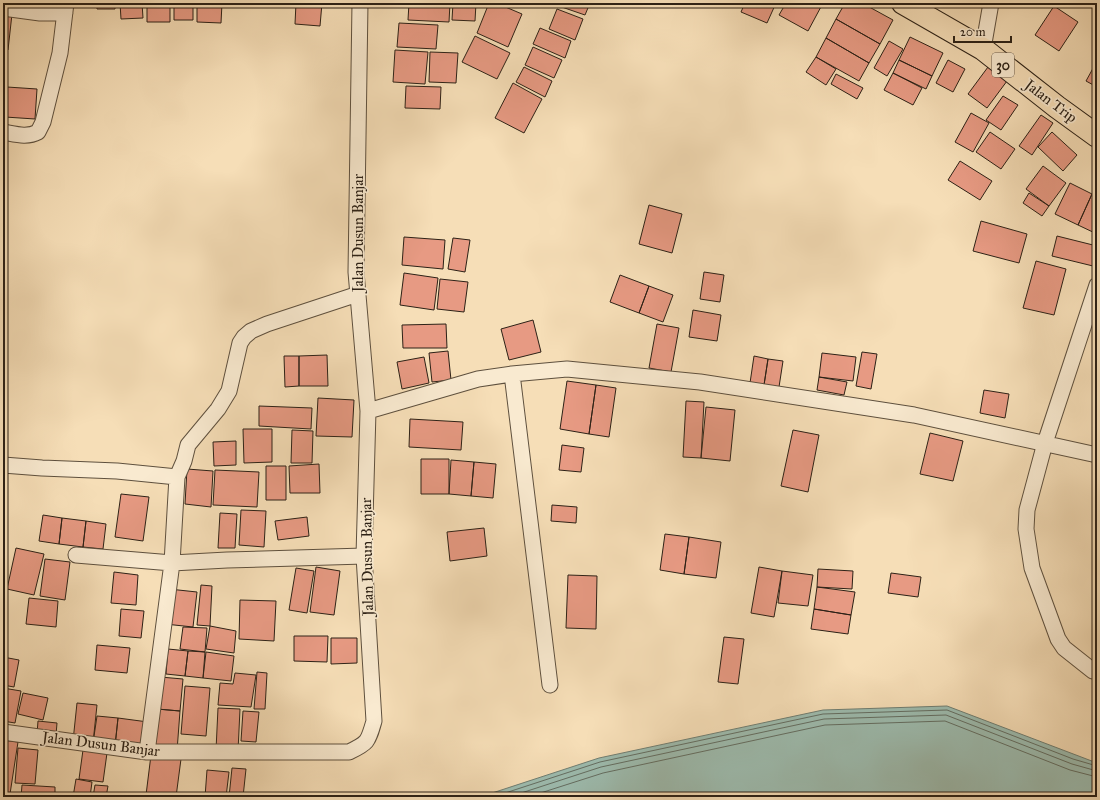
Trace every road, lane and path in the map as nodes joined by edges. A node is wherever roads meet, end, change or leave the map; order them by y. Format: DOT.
graph roads {
  1 [pos="360,3"];
  2 [pos="903,3"];
  3 [pos="991,3"];
  4 [pos="3,8"];
  5 [pos="65,8"];
  6 [pos="983,49"];
  7 [pos="3,132"];
  8 [pos="1097,136"];
  9 [pos="1097,285"];
  10 [pos="358,294"];
  11 [pos="512,374"];
  12 [pos="368,410"];
  13 [pos="1045,443"];
  14 [pos="1097,455"];
  15 [pos="3,465"];
  16 [pos="177,477"];
  17 [pos="76,555"];
  18 [pos="364,556"];
  19 [pos="172,563"];
  20 [pos="1097,672"];
  21 [pos="550,685"];
  22 [pos="3,732"];
  23 [pos="147,752"];
  1 -- 10 [label="street, Jalan Dusun Banjar"];
  2 -- 6 [label="highway, Jalan Trip / 30"];
  3 -- 6 [label="street"];
  4 -- 5 [label="street"];
  5 -- 7 [label="street"];
  6 -- 8 [label="highway, Jalan Trip / 30"];
  9 -- 13 [label="street"];
  10 -- 12 [label="street, Jalan Dusun Banjar"];
  10 -- 16 [label="street"];
  11 -- 12 [label="street"];
  11 -- 13 [label="street"];
  11 -- 21 [label="street"];
  12 -- 18 [label="street, Jalan Dusun Banjar"];
  13 -- 14 [label="street"];
  13 -- 20 [label="street"];
  15 -- 16 [label="street"];
  16 -- 19 [label="street"];
  17 -- 19 [label="street"];
  18 -- 19 [label="street"];
  18 -- 23 [label="street, Jalan Dusun Banjar"];
  19 -- 23 [label="street"];
  22 -- 23 [label="street, Jalan Dusun Banjar"];
}
